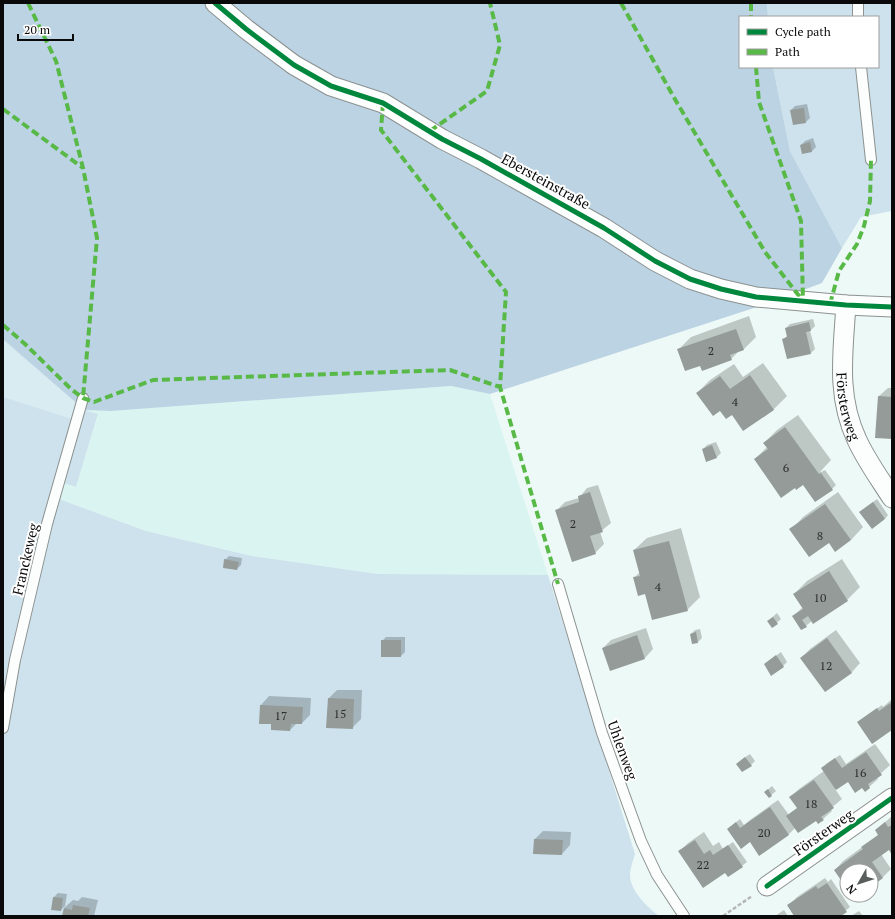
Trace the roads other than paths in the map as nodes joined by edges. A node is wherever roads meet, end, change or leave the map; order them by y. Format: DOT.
graph roads {
  1 [pos="215,3"];
  2 [pos="858,3"];
  3 [pos="858,16"];
  4 [pos="861,68"];
  5 [pos="871,160"];
  6 [pos="846,305"];
  7 [pos="892,307"];
  8 [pos="83,398"];
  9 [pos="892,498"];
  10 [pos="558,584"];
  11 [pos="3,728"];
  12 [pos="892,798"];
  13 [pos="768,886"];
  14 [pos="684,916"];
  1 -- 6 [label="street, Ebersteinstraße"];
  2 -- 3 [label="lane"];
  4 -- 5 [label="lane"];
  6 -- 7 [label="street, Ebersteinstraße"];
  6 -- 9 [label="street, Försterweg"];
  8 -- 11 [label="lane, Franckeweg"];
  10 -- 14 [label="lane, Uhlenweg"];
  12 -- 13 [label="street, Försterweg"];
}
